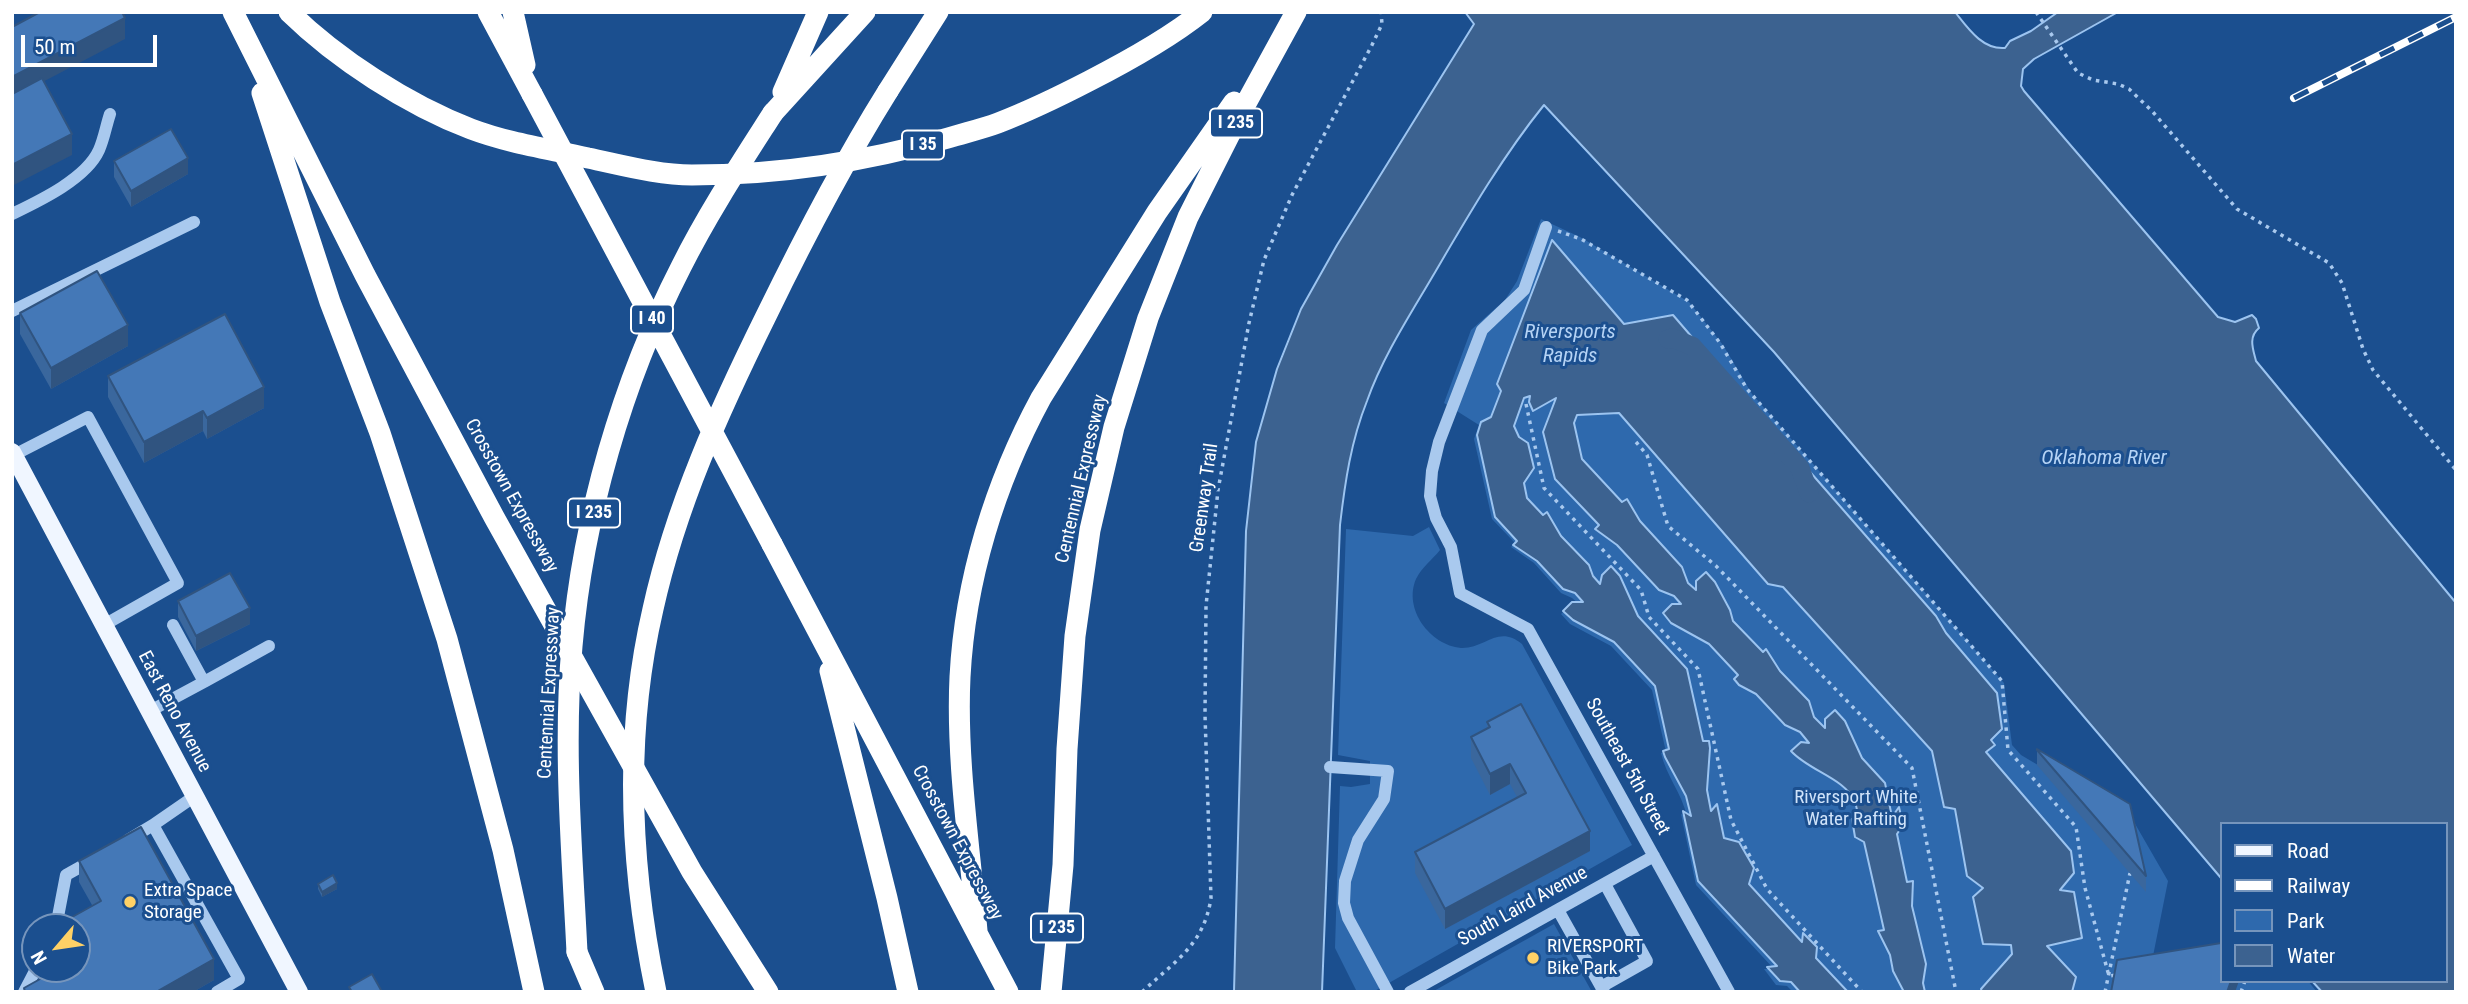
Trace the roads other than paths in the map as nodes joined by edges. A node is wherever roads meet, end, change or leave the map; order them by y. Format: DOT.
graph roads {
  1 [pos="289,12"];
  2 [pos="488,12"];
  3 [pos="513,12"];
  4 [pos="818,12"];
  5 [pos="865,12"];
  6 [pos="938,12"];
  7 [pos="1202,12"];
  8 [pos="236,18"];
  9 [pos="1291,21"];
  10 [pos="532,94"];
  11 [pos="773,113"];
  12 [pos="110,114"];
  13 [pos="12,214"];
  14 [pos="194,222"];
  15 [pos="1546,227"];
  16 [pos="12,311"];
  17 [pos="13,453"];
  18 [pos="104,625"];
  19 [pos="173,625"];
  20 [pos="821,639"];
  21 [pos="269,646"];
  22 [pos="204,682"];
  23 [pos="150,711"];
  24 [pos="1330,767"];
  25 [pos="195,796"];
  26 [pos="153,825"];
  27 [pos="120,844"];
  28 [pos="99,856"];
  29 [pos="1654,856"];
  30 [pos="1605,884"];
  31 [pos="1558,910"];
  32 [pos="59,913"];
  33 [pos="977,931"];
  34 [pos="577,952"];
  35 [pos="1603,989"];
  36 [pos="296,991"];
  37 [pos="217,992"];
  38 [pos="534,992"];
  39 [pos="578,992"];
  40 [pos="594,992"];
  41 [pos="656,992"];
  42 [pos="768,992"];
  43 [pos="908,992"];
  44 [pos="1008,992"];
  45 [pos="1051,992"];
  46 [pos="1388,992"];
  47 [pos="1410,992"];
  48 [pos="1729,992"];
  1 -- 7 [label="highway, I 35"];
  2 -- 10 [label="highway, Crosstown Expressway / I 40"];
  3 -- 10 [label="highway"];
  4 -- 11 [label="highway"];
  5 -- 11 [label="highway, Centennial Expressway / I 235"];
  6 -- 41 [label="highway, bridge"];
  8 -- 38 [label="highway"];
  8 -- 42 [label="highway, Crosstown Expressway"];
  9 -- 33 [label="highway"];
  9 -- 45 [label="highway, Centennial Expressway / I 235"];
  10 -- 20 [label="highway, Crosstown Expressway / I 40, bridge"];
  11 -- 34 [label="highway, Centennial Expressway / I 235, bridge"];
  12 -- 13 [label="street"];
  14 -- 16 [label="street"];
  15 -- 29 [label="street, Southeast 5th Street"];
  17 -- 18 [label="main road, East Reno Avenue"];
  17 -- 18 [label="street"];
  18 -- 23 [label="main road, East Reno Avenue"];
  19 -- 22 [label="street"];
  20 -- 33 [label="highway, Crosstown Expressway / I 40"];
  20 -- 43 [label="highway"];
  21 -- 22 [label="street"];
  22 -- 23 [label="street"];
  23 -- 25 [label="main road, East Reno Avenue"];
  24 -- 46 [label="street"];
  25 -- 26 [label="street"];
  25 -- 36 [label="main road, East Reno Avenue"];
  26 -- 27 [label="street"];
  26 -- 37 [label="street"];
  28 -- 32 [label="street"];
  29 -- 30 [label="street, South Laird Avenue"];
  29 -- 48 [label="street, Southeast 5th Street"];
  30 -- 31 [label="street, South Laird Avenue"];
  30 -- 35 [label="street"];
  31 -- 35 [label="street"];
  31 -- 47 [label="street, South Laird Avenue"];
  33 -- 44 [label="highway, Crosstown Expressway / I 40"];
  34 -- 39 [label="highway, Centennial Expressway / I 235"];
  34 -- 40 [label="highway"];
}
